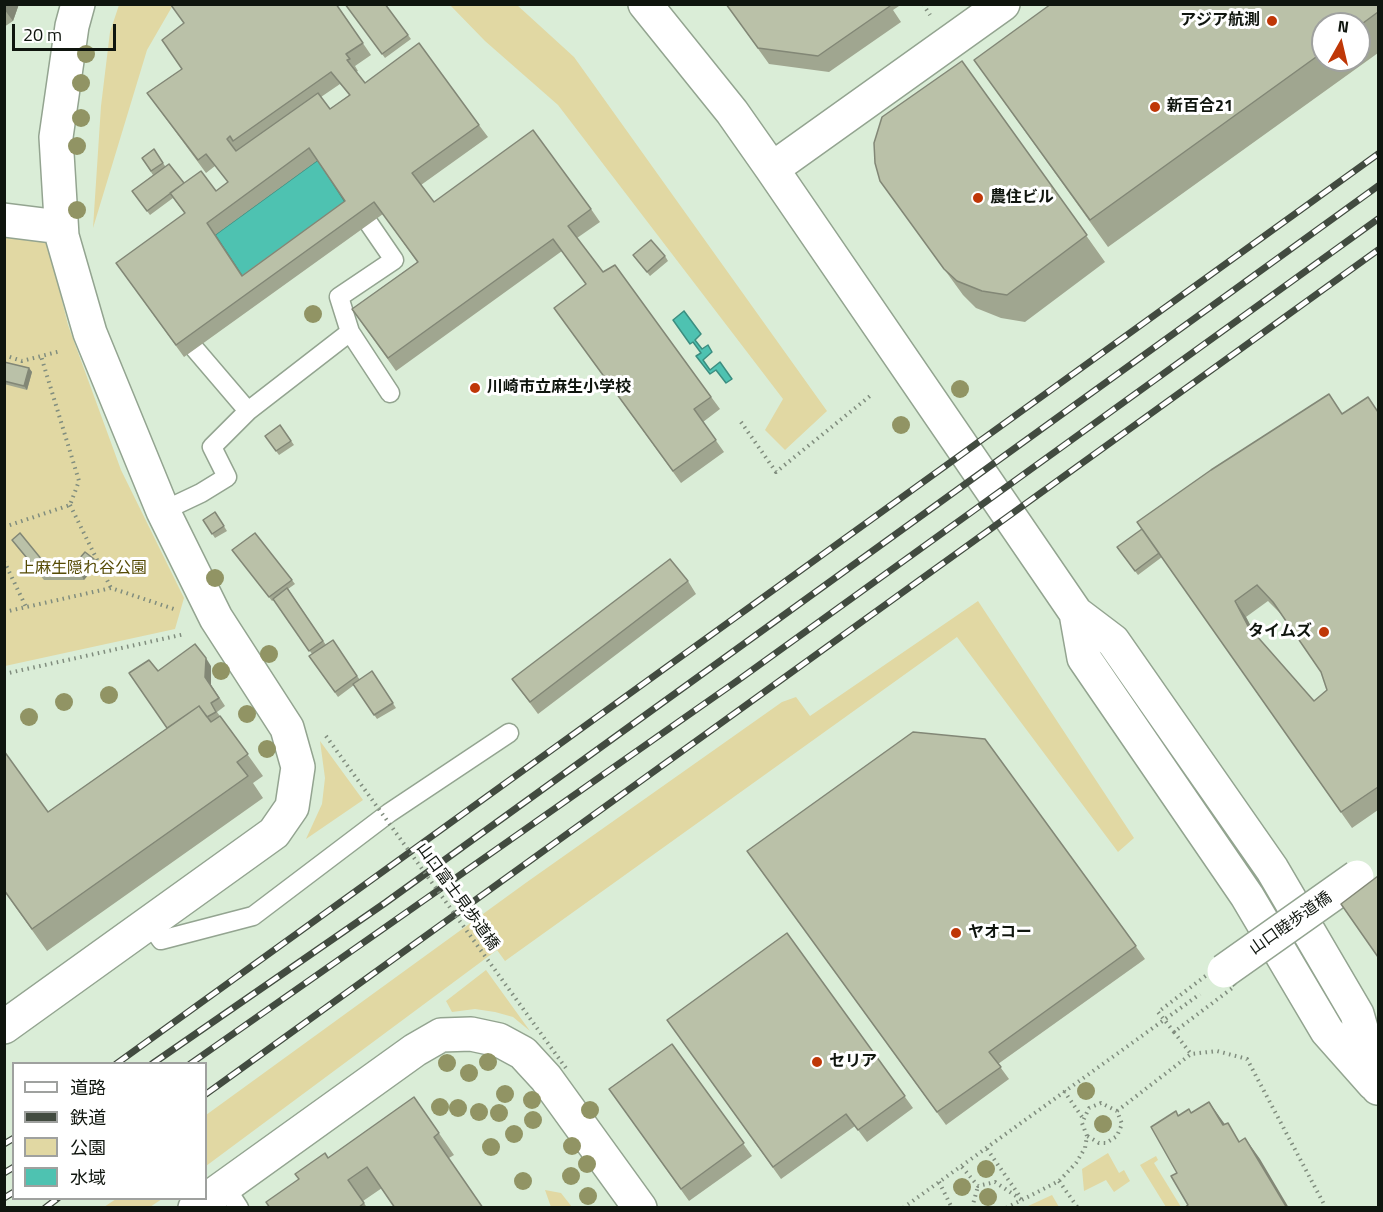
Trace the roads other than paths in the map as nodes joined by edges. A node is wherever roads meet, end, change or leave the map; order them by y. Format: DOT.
graph roads {
  1 [pos="78,4"];
  2 [pos="645,4"];
  3 [pos="1003,4"];
  4 [pos="772,169"];
  5 [pos="360,209"];
  6 [pos="4,220"];
  7 [pos="60,227"];
  8 [pos="350,332"];
  9 [pos="195,349"];
  10 [pos="390,393"];
  11 [pos="248,411"];
  12 [pos="163,511"];
  13 [pos="509,733"];
  14 [pos="1357,877"];
  15 [pos="149,923"];
  16 [pos="1220,979"];
  17 [pos="4,1027"];
  18 [pos="1378,1089"];
  19 [pos="232,1197"];
  20 [pos="195,1208"];
  21 [pos="640,1208"];
  1 -- 7 [label="street"];
  2 -- 4 [label="street"];
  3 -- 4 [label="street"];
  4 -- 18 [label="street"];
  5 -- 8 [label="lane"];
  6 -- 7 [label="street"];
  7 -- 12 [label="street"];
  8 -- 10 [label="lane"];
  8 -- 11 [label="lane"];
  9 -- 11 [label="lane"];
  11 -- 12 [label="lane"];
  12 -- 15 [label="street"];
  13 -- 15 [label="lane"];
  14 -- 16 [label="street, 山口睦歩道橋, bridge"];
  15 -- 17 [label="street"];
  19 -- 20 [label="street"];
  19 -- 21 [label="street"];
}
